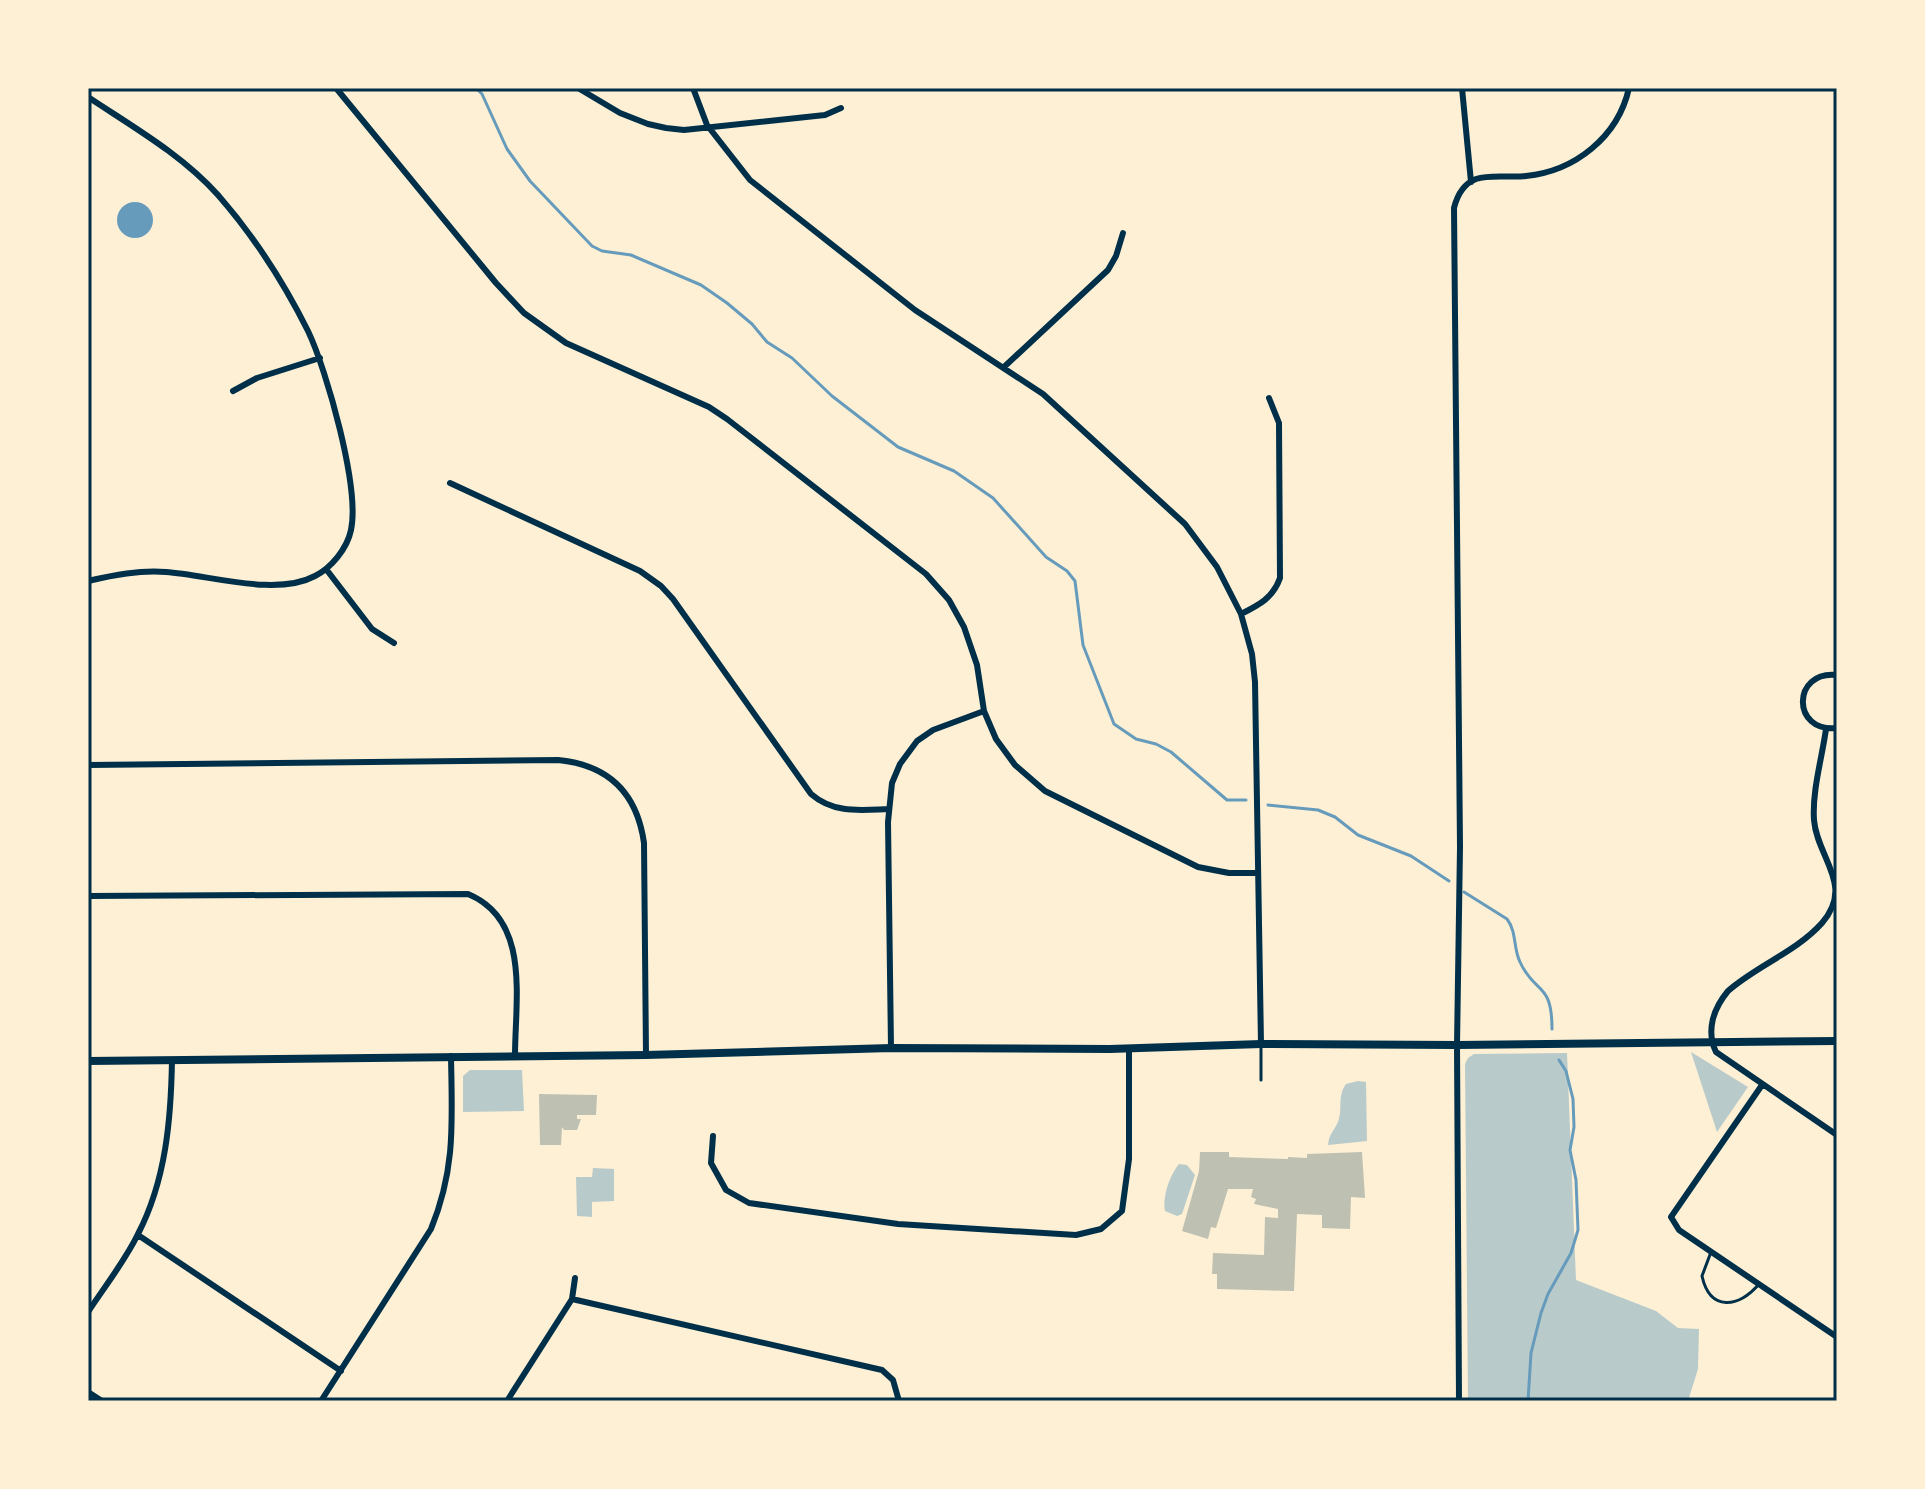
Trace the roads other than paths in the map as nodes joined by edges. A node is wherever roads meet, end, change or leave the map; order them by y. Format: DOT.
graph roads {
  1 [pos="336,88"];
  2 [pos="578,88"];
  3 [pos="693,88"];
  4 [pos="1462,88"];
  5 [pos="1629,88"];
  6 [pos="88,97"];
  7 [pos="841,108"];
  8 [pos="707,125"];
  9 [pos="1471,182"];
  10 [pos="1123,233"];
  11 [pos="320,358"];
  12 [pos="1004,367"];
  13 [pos="233,391"];
  14 [pos="1269,398"];
  15 [pos="450,483"];
  16 [pos="326,569"];
  17 [pos="88,581"];
  18 [pos="1241,614"];
  19 [pos="394,643"];
  20 [pos="1837,675"];
  21 [pos="984,711"];
  22 [pos="1837,728"];
  23 [pos="1826,729"];
  24 [pos="88,765"];
  25 [pos="888,809"];
  26 [pos="1258,873"];
  27 [pos="88,896"];
  28 [pos="1837,1041"];
  29 [pos="1711,1043"];
  30 [pos="1261,1044"];
  31 [pos="1457,1045"];
  32 [pos="891,1048"];
  33 [pos="1129,1049"];
  34 [pos="646,1055"];
  35 [pos="451,1056"];
  36 [pos="515,1056"];
  37 [pos="172,1060"];
  38 [pos="88,1061"];
  39 [pos="1261,1080"];
  40 [pos="1762,1085"];
  41 [pos="1837,1135"];
  42 [pos="713,1136"];
  43 [pos="138,1235"];
  44 [pos="1711,1252"];
  45 [pos="575,1278"];
  46 [pos="1759,1284"];
  47 [pos="572,1299"];
  48 [pos="88,1312"];
  49 [pos="1837,1337"];
  50 [pos="341,1371"];
  51 [pos="88,1392"];
  52 [pos="102,1401"];
  53 [pos="321,1401"];
  54 [pos="507,1401"];
  55 [pos="899,1401"];
  56 [pos="1459,1401"];
  1 -- 21 [label="street"];
  2 -- 8 [label="street"];
  3 -- 8 [label="street"];
  4 -- 9 [label="street"];
  5 -- 9 [label="street"];
  6 -- 11 [label="street"];
  7 -- 8 [label="street"];
  8 -- 12 [label="street"];
  9 -- 31 [label="street"];
  10 -- 12 [label="street"];
  11 -- 13 [label="street"];
  11 -- 16 [label="street"];
  12 -- 18 [label="street"];
  14 -- 18 [label="street"];
  15 -- 25 [label="street"];
  16 -- 17 [label="street"];
  16 -- 19 [label="street"];
  18 -- 26 [label="street"];
  20 -- 23 [label="street"];
  21 -- 25 [label="street"];
  21 -- 26 [label="street"];
  22 -- 23 [label="street"];
  23 -- 29 [label="street"];
  24 -- 34 [label="street"];
  25 -- 32 [label="street"];
  26 -- 30 [label="street"];
  27 -- 36 [label="street"];
  28 -- 29 [label="main road"];
  29 -- 31 [label="main road"];
  29 -- 40 [label="street"];
  30 -- 31 [label="main road"];
  30 -- 33 [label="main road"];
  30 -- 39 [label="lane"];
  31 -- 56 [label="street"];
  32 -- 33 [label="main road"];
  32 -- 34 [label="main road"];
  33 -- 42 [label="street"];
  34 -- 36 [label="main road"];
  35 -- 36 [label="main road"];
  35 -- 37 [label="main road"];
  35 -- 50 [label="street"];
  37 -- 38 [label="main road"];
  37 -- 43 [label="street"];
  40 -- 41 [label="street"];
  40 -- 44 [label="street"];
  43 -- 48 [label="street"];
  43 -- 50 [label="street"];
  44 -- 46 [label="street"];
  44 -- 46 [label="lane"];
  45 -- 47 [label="street"];
  46 -- 49 [label="street"];
  47 -- 54 [label="street"];
  47 -- 55 [label="street"];
  50 -- 53 [label="street"];
  51 -- 52 [label="street"];
}
